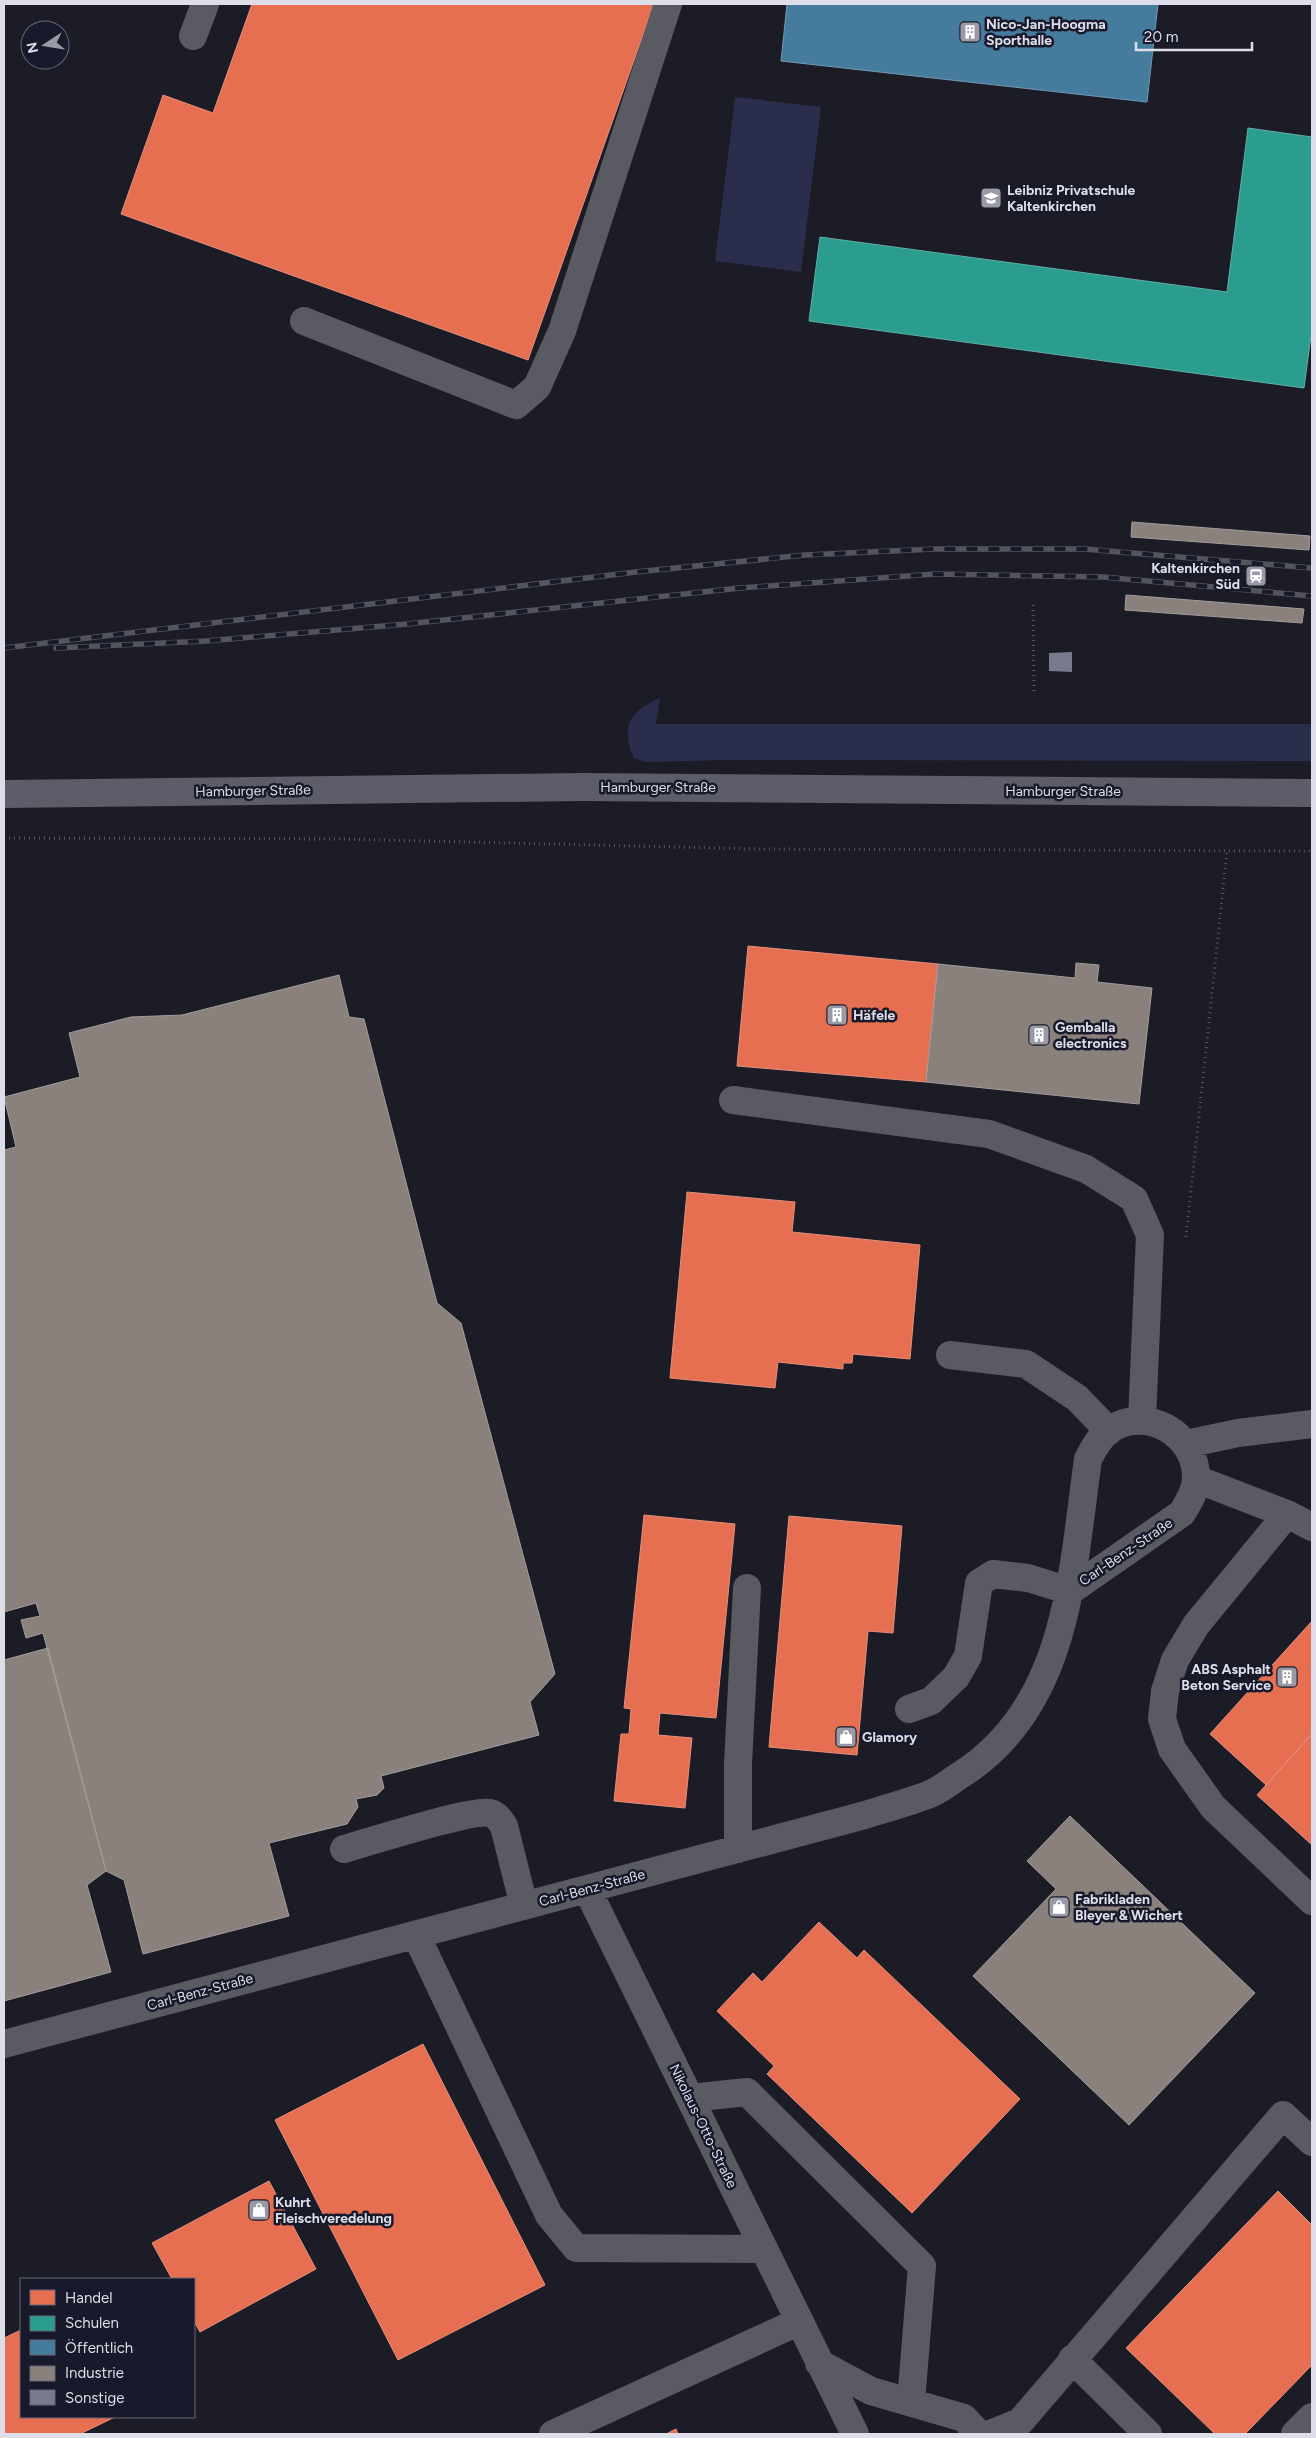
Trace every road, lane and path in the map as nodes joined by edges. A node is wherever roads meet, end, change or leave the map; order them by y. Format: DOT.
graph roads {
  1 [pos="205,4"];
  2 [pos="668,4"];
  3 [pos="194,36"];
  4 [pos="304,321"];
  5 [pos="1033,605"];
  6 [pos="1034,692"];
  7 [pos="1312,793"];
  8 [pos="4,794"];
  9 [pos="4,838"];
  10 [pos="1312,851"];
  11 [pos="1227,852"];
  12 [pos="733,1100"];
  13 [pos="1186,1239"];
  14 [pos="950,1355"];
  15 [pos="1142,1420"];
  16 [pos="1312,1424"];
  17 [pos="1109,1431"];
  18 [pos="1186,1444"];
  19 [pos="1196,1479"];
  20 [pos="1287,1514"];
  21 [pos="1312,1527"];
  22 [pos="746,1588"];
  23 [pos="1070,1590"];
  24 [pos="908,1709"];
  25 [pos="344,1849"];
  26 [pos="738,1849"];
  27 [pos="587,1889"];
  28 [pos="1312,1902"];
  29 [pos="524,1906"];
  30 [pos="416,1935"];
  31 [pos="4,2044"];
  32 [pos="690,2098"];
  33 [pos="1312,2142"];
  34 [pos="763,2249"];
  35 [pos="798,2322"];
  36 [pos="1072,2359"];
  37 [pos="819,2363"];
  38 [pos="911,2402"];
  39 [pos="1312,2417"];
  40 [pos="553,2434"];
  41 [pos="855,2434"];
  42 [pos="979,2434"];
  43 [pos="990,2434"];
  44 [pos="1148,2434"];
  45 [pos="1295,2434"];
  1 -- 3 [label="street"];
  2 -- 4 [label="street"];
  5 -- 6 [label="path"];
  7 -- 8 [label="main road, Hamburger Straße"];
  9 -- 11 [label="path"];
  10 -- 11 [label="path"];
  11 -- 13 [label="path"];
  12 -- 15 [label="street"];
  14 -- 17 [label="street"];
  15 -- 17 [label="street, Carl-Benz-Straße"];
  15 -- 18 [label="street, Carl-Benz-Straße"];
  16 -- 18 [label="street"];
  17 -- 23 [label="street, Carl-Benz-Straße"];
  18 -- 19 [label="street, Carl-Benz-Straße"];
  19 -- 20 [label="street"];
  19 -- 23 [label="street, Carl-Benz-Straße"];
  20 -- 21 [label="street"];
  20 -- 28 [label="street"];
  22 -- 26 [label="street"];
  23 -- 24 [label="street"];
  23 -- 26 [label="street, Carl-Benz-Straße"];
  25 -- 29 [label="street"];
  26 -- 27 [label="street, Carl-Benz-Straße"];
  27 -- 29 [label="street, Carl-Benz-Straße"];
  27 -- 32 [label="street, Nikolaus-Otto-Straße"];
  29 -- 30 [label="street, Carl-Benz-Straße"];
  30 -- 31 [label="street, Carl-Benz-Straße"];
  30 -- 34 [label="street"];
  32 -- 34 [label="street, Nikolaus-Otto-Straße"];
  32 -- 38 [label="street"];
  33 -- 36 [label="street"];
  34 -- 35 [label="street, Nikolaus-Otto-Straße"];
  35 -- 37 [label="street, Nikolaus-Otto-Straße"];
  35 -- 40 [label="street"];
  36 -- 43 [label="street"];
  36 -- 44 [label="street"];
  37 -- 38 [label="street"];
  37 -- 41 [label="street, Nikolaus-Otto-Straße"];
  38 -- 42 [label="street"];
  39 -- 45 [label="street"];
}
